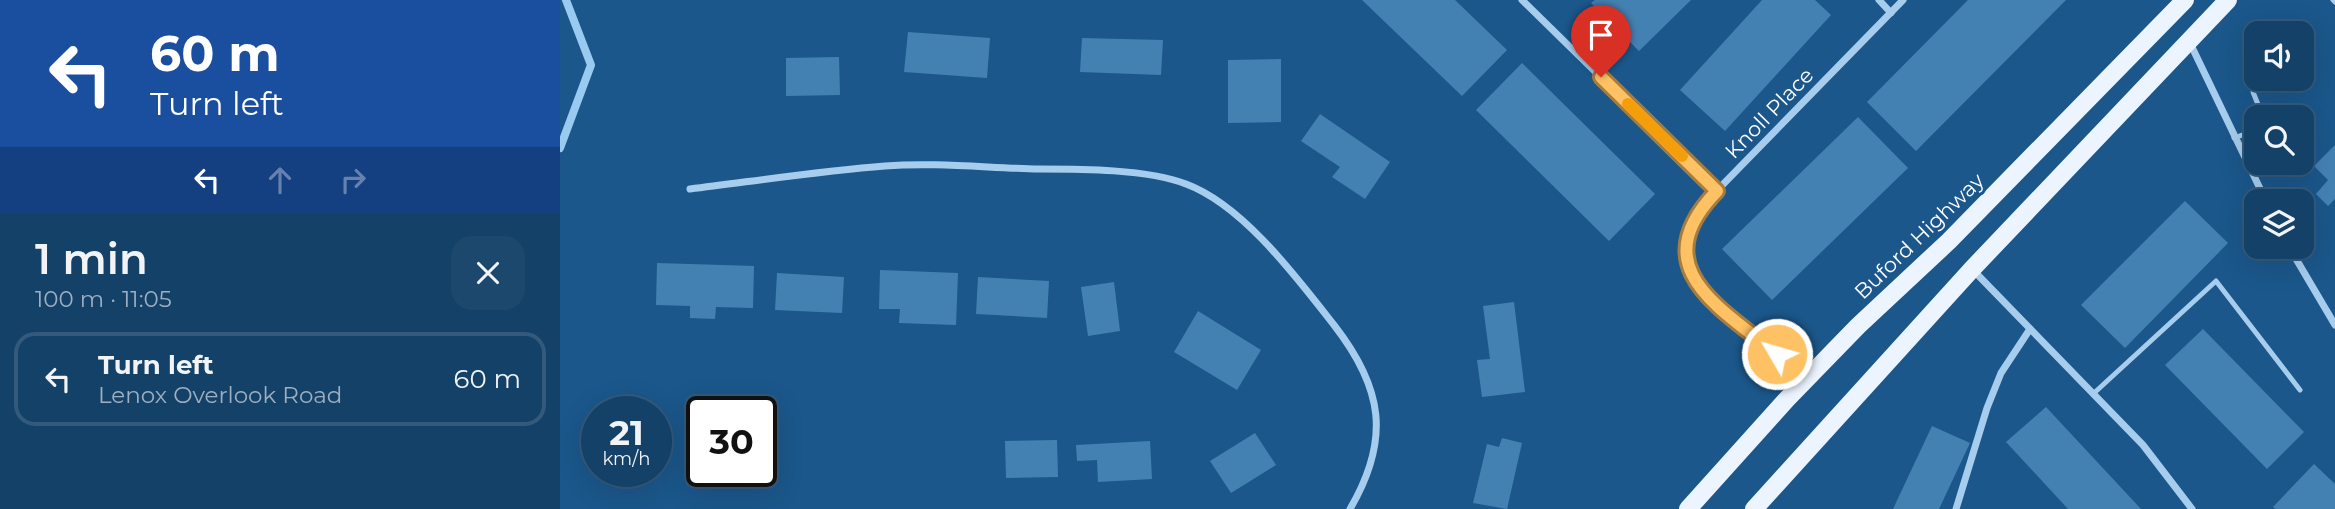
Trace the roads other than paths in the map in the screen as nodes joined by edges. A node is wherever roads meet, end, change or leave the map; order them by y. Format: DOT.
graph roads {
  1 [pos="1879,0"];
  2 [pos="1903,0"];
  3 [pos="2185,0"];
  4 [pos="2228,0"];
  5 [pos="1527,2"];
  6 [pos="1892,13"];
  7 [pos="2190,42"];
  8 [pos="2244,134"];
  9 [pos="2234,138"];
  10 [pos="690,188"];
  11 [pos="2260,189"];
  12 [pos="1717,191"];
  13 [pos="2297,259"];
  14 [pos="1972,269"];
  15 [pos="2335,325"];
  16 [pos="2030,330"];
  17 [pos="1808,378"];
  18 [pos="2300,390"];
  19 [pos="2093,394"];
  20 [pos="1350,509"];
  21 [pos="1688,509"];
  22 [pos="1754,509"];
  23 [pos="1956,509"];
  24 [pos="2193,509"];
  1 -- 6 [label="street"];
  2 -- 6 [label="street, Knoll Place"];
  3 -- 17 [label="main road, Buford Highway"];
  4 -- 7 [label="main road"];
  5 -- 12 [label="street"];
  6 -- 12 [label="street, Knoll Place"];
  7 -- 9 [label="street"];
  7 -- 14 [label="main road"];
  8 -- 9 [label="lane"];
  9 -- 11 [label="street"];
  10 -- 20 [label="street"];
  12 -- 17 [label="street, Knoll Place"];
  13 -- 15 [label="street"];
  14 -- 16 [label="street"];
  14 -- 22 [label="main road"];
  16 -- 19 [label="street"];
  16 -- 23 [label="street"];
  17 -- 21 [label="main road, Buford Highway"];
  18 -- 19 [label="lane"];
  19 -- 24 [label="street"];
}
